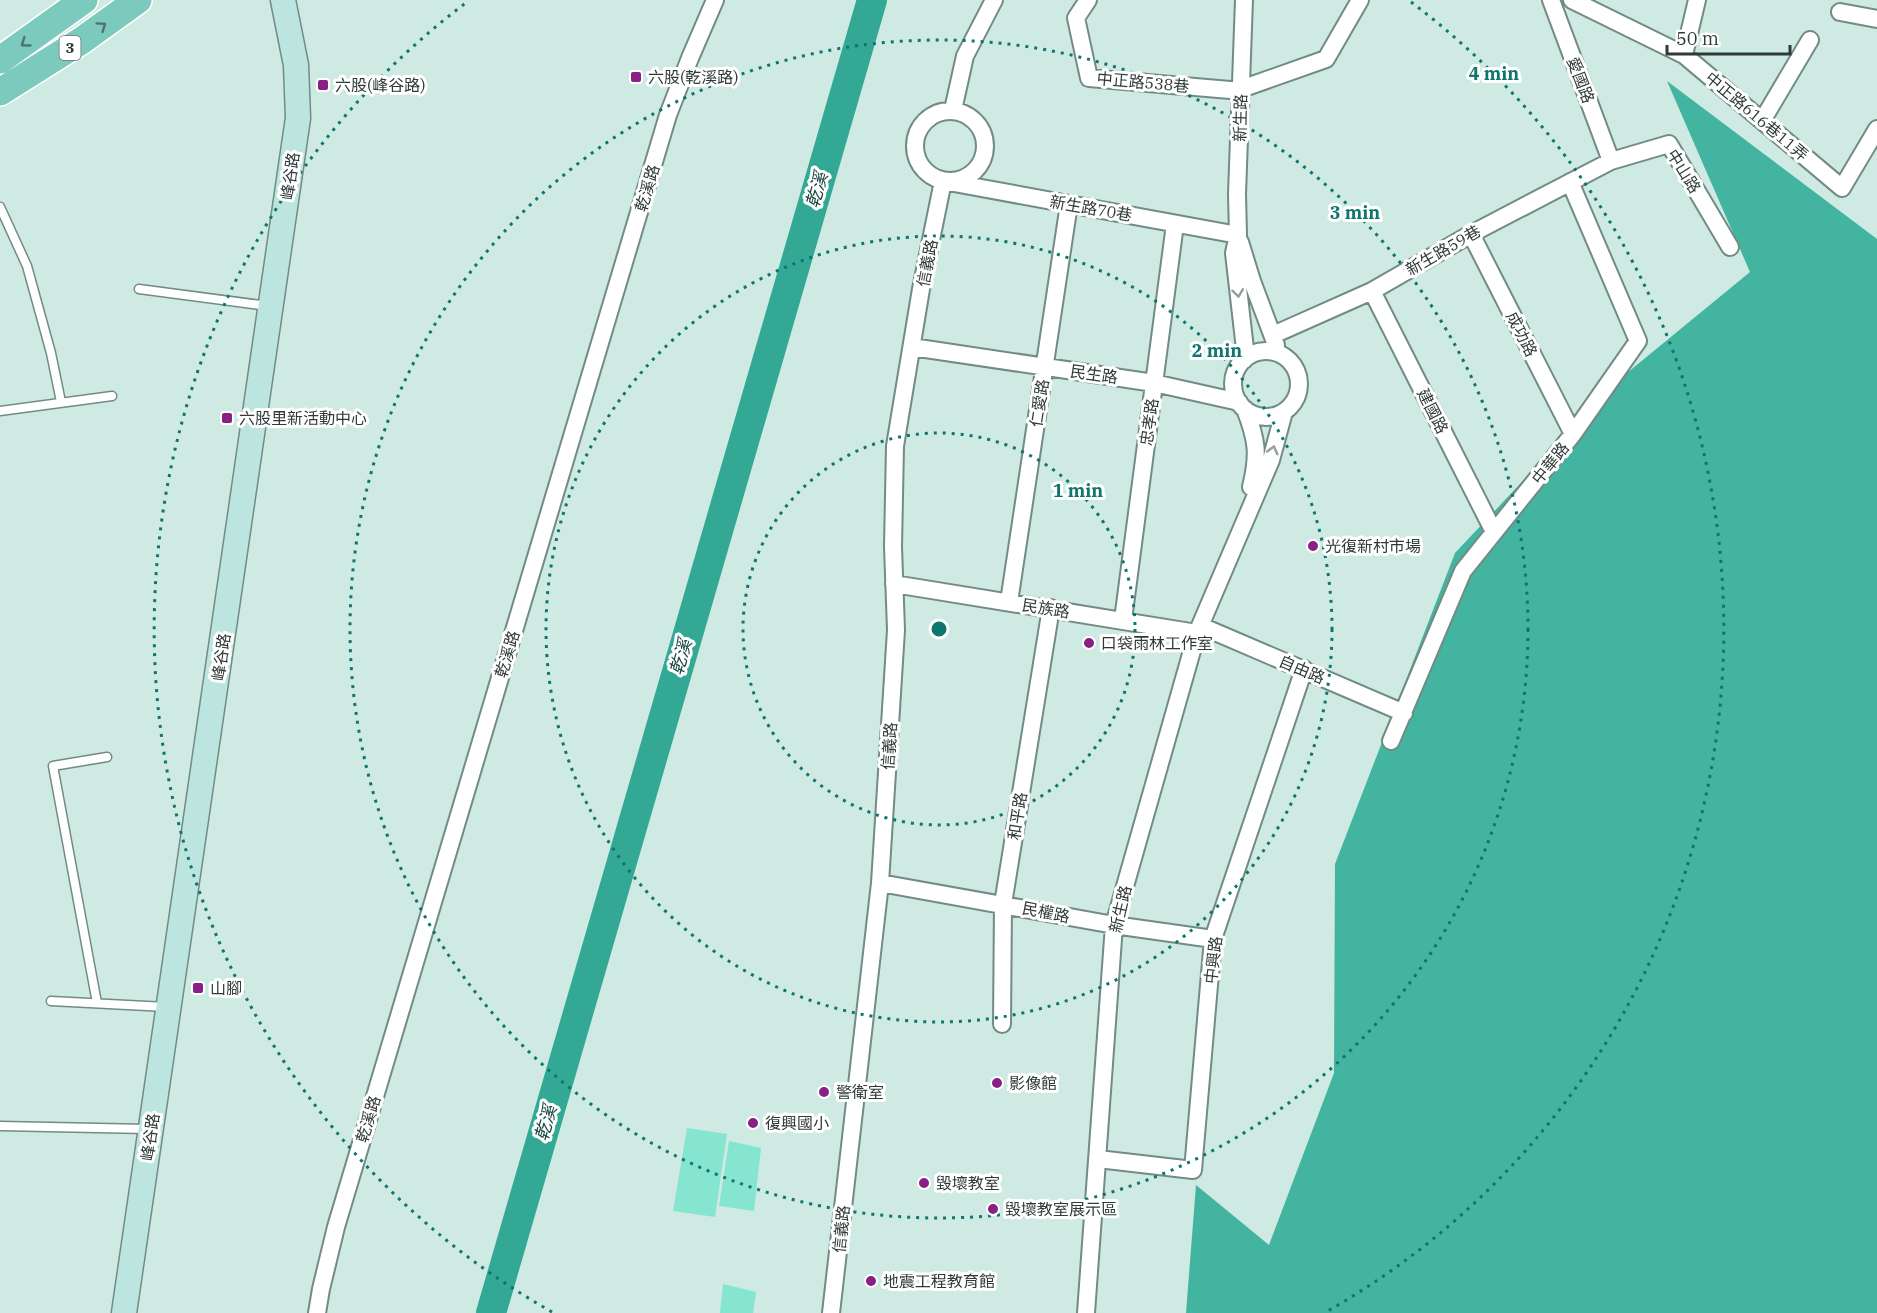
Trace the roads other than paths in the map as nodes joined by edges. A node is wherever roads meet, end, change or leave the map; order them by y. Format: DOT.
graph roads {
  1 [pos="84,0"];
  2 [pos="138,0"];
  3 [pos="283,0"];
  4 [pos="716,0"];
  5 [pos="994,0"];
  6 [pos="1088,0"];
  7 [pos="1244,0"];
  8 [pos="1551,0"];
  9 [pos="1572,0"];
  10 [pos="1697,0"];
  11 [pos="1360,1"];
  12 [pos="1840,12"];
  13 [pos="1877,19"];
  14 [pos="1810,40"];
  15 [pos="1684,55"];
  16 [pos="0,60"];
  17 [pos="1241,90"];
  18 [pos="0,93"];
  19 [pos="953,110"];
  20 [pos="1762,121"];
  21 [pos="1877,129"];
  22 [pos="1611,161"];
  23 [pos="943,180"];
  24 [pos="1570,182"];
  25 [pos="1069,204"];
  26 [pos="0,207"];
  27 [pos="1175,224"];
  28 [pos="1471,234"];
  29 [pos="1238,235"];
  30 [pos="1730,247"];
  31 [pos="139,289"];
  32 [pos="1372,291"];
  33 [pos="271,306"];
  34 [pos="1273,335"];
  35 [pos="912,347"];
  36 [pos="1278,353"];
  37 [pos="1244,360"];
  38 [pos="1044,367"];
  39 [pos="1154,383"];
  40 [pos="112,396"];
  41 [pos="60,402"];
  42 [pos="1242,406"];
  43 [pos="0,411"];
  44 [pos="1284,412"];
  45 [pos="1573,434"];
  46 [pos="1243,523"];
  47 [pos="1494,532"];
  48 [pos="894,584"];
  49 [pos="1009,602"];
  50 [pos="1051,608"];
  51 [pos="1123,620"];
  52 [pos="1199,630"];
  53 [pos="1304,669"];
  54 [pos="1404,713"];
  55 [pos="1391,741"];
  56 [pos="107,757"];
  57 [pos="880,883"];
  58 [pos="1003,904"];
  59 [pos="1113,925"];
  60 [pos="1213,939"];
  61 [pos="51,1001"];
  62 [pos="97,1003"];
  63 [pos="169,1008"];
  64 [pos="1002,1024"];
  65 [pos="0,1126"];
  66 [pos="151,1129"];
  67 [pos="1098,1159"];
  68 [pos="124,1313"];
  69 [pos="318,1313"];
  70 [pos="831,1313"];
  71 [pos="1086,1313"];
  1 -- 16 [label="main road, 3, one-way"];
  18 -- 2 [label="main road, 3, one-way"];
  3 -- 33 [label="street, 峰谷路"];
  4 -- 69 [label="street, 乾溪路"];
  5 -- 19 [label="street"];
  6 -- 17 [label="street, 中正路538巷"];
  7 -- 17 [label="street, 新生路"];
  8 -- 22 [label="street, 愛國路"];
  9 -- 15 [label="street, 中正路616巷11弄"];
  10 -- 15 [label="street"];
  11 -- 17 [label="street"];
  12 -- 13 [label="street"];
  14 -- 20 [label="street"];
  15 -- 20 [label="street, 中正路616巷11弄"];
  17 -- 29 [label="street, 新生路"];
  19 -- 23 [label="street"];
  19 -- 23 [label="street"];
  20 -- 21 [label="street, 中正路616巷11弄"];
  22 -- 24 [label="street, 新生路59巷"];
  22 -- 30 [label="street, 中山路"];
  23 -- 25 [label="street, 新生路70巷"];
  23 -- 35 [label="street, 信義路"];
  24 -- 28 [label="street, 新生路59巷"];
  24 -- 45 [label="street, 中華路"];
  25 -- 27 [label="street, 新生路70巷"];
  25 -- 38 [label="street, 仁愛路"];
  26 -- 41 [label="lane"];
  27 -- 29 [label="street, 新生路70巷"];
  27 -- 39 [label="street, 忠孝路"];
  28 -- 32 [label="street, 新生路59巷"];
  28 -- 45 [label="street, 成功路"];
  29 -- 34 [label="street, 新生路"];
  29 -- 37 [label="street, 新生路, one-way"];
  31 -- 33 [label="lane"];
  32 -- 34 [label="street, 新生路59巷"];
  32 -- 47 [label="street, 建國路"];
  33 -- 63 [label="street, 峰谷路"];
  34 -- 36 [label="street, 新生路"];
  35 -- 38 [label="street, 民生路"];
  35 -- 48 [label="street, 信義路"];
  36 -- 37 [label="street"];
  36 -- 44 [label="street, 新生路"];
  37 -- 42 [label="street, 新生路"];
  38 -- 39 [label="street, 民生路"];
  38 -- 49 [label="street, 仁愛路"];
  39 -- 42 [label="street, 民生路"];
  39 -- 51 [label="street, 忠孝路"];
  40 -- 41 [label="lane"];
  41 -- 43 [label="lane"];
  42 -- 44 [label="street"];
  42 -- 46 [label="street, 新生路"];
  46 -- 44 [label="street, 新生路, one-way"];
  45 -- 47 [label="street, 中華路"];
  46 -- 52 [label="street, 新生路"];
  47 -- 54 [label="street, 中華路"];
  48 -- 49 [label="street, 民族路"];
  48 -- 57 [label="street, 信義路"];
  49 -- 50 [label="street, 民族路"];
  50 -- 51 [label="street, 民族路"];
  50 -- 58 [label="street, 和平路"];
  51 -- 52 [label="street, 民族路"];
  52 -- 53 [label="street, 自由路"];
  52 -- 59 [label="street, 新生路"];
  53 -- 54 [label="street, 自由路"];
  53 -- 60 [label="street, 中興路"];
  54 -- 55 [label="street, 中華路"];
  56 -- 62 [label="lane"];
  57 -- 58 [label="street, 民權路"];
  57 -- 70 [label="street, 信義路"];
  58 -- 59 [label="street, 民權路"];
  58 -- 64 [label="street, 和平路"];
  59 -- 60 [label="street, 民權路"];
  59 -- 67 [label="street, 新生路"];
  60 -- 67 [label="street, 中興路"];
  61 -- 62 [label="lane"];
  62 -- 63 [label="lane"];
  63 -- 66 [label="street, 峰谷路"];
  65 -- 66 [label="lane"];
  66 -- 68 [label="street, 峰谷路"];
  67 -- 71 [label="street, 新生路"];
}
